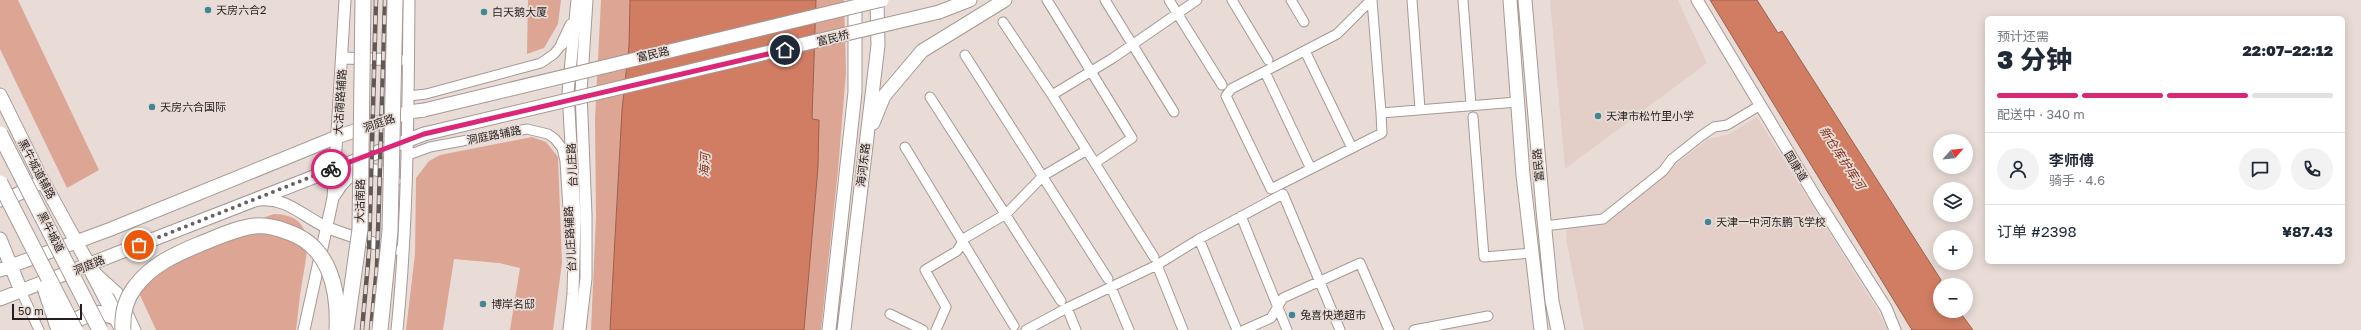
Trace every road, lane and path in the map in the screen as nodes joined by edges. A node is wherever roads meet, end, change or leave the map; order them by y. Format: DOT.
graph roads {
  1 [pos="344,0"];
  2 [pos="364,0"];
  3 [pos="395,0"];
  4 [pos="409,0"];
  5 [pos="577,0"];
  6 [pos="587,0"];
  7 [pos="855,0"];
  8 [pos="877,0"];
  9 [pos="882,0"];
  10 [pos="970,0"];
  11 [pos="1006,0"];
  12 [pos="1047,0"];
  13 [pos="1105,0"];
  14 [pos="1169,0"];
  15 [pos="1197,0"];
  16 [pos="1232,0"];
  17 [pos="1291,0"];
  18 [pos="1371,0"];
  19 [pos="1412,0"];
  20 [pos="1463,0"];
  21 [pos="1510,0"];
  22 [pos="1525,0"];
  23 [pos="1697,0"];
  24 [pos="1177,14"];
  25 [pos="575,17"];
  26 [pos="1003,22"];
  27 [pos="1304,22"];
  28 [pos="562,44"];
  29 [pos="1132,45"];
  30 [pos="1305,51"];
  31 [pos="965,55"];
  32 [pos="343,58"];
  33 [pos="408,60"];
  34 [pos="1268,60"];
  35 [pos="1092,71"];
  36 [pos="1264,72"];
  37 [pos="1222,85"];
  38 [pos="0,95"];
  39 [pos="1052,95"];
  40 [pos="409,96"];
  41 [pos="930,97"];
  42 [pos="1517,102"];
  43 [pos="1471,105"];
  44 [pos="1760,106"];
  45 [pos="424,110"];
  46 [pos="1420,110"];
  47 [pos="409,112"];
  48 [pos="1174,112"];
  49 [pos="1381,113"];
  50 [pos="1473,117"];
  51 [pos="0,134"];
  52 [pos="424,134"];
  53 [pos="337,137"];
  54 [pos="408,140"];
  55 [pos="866,140"];
  56 [pos="905,147"];
  57 [pos="1352,148"];
  58 [pos="1086,150"];
  59 [pos="408,155"];
  60 [pos="565,161"];
  61 [pos="1095,163"];
  62 [pos="336,167"];
  63 [pos="1311,169"];
  64 [pos="40,176"];
  65 [pos="1043,176"];
  66 [pos="0,183"];
  67 [pos="333,198"];
  68 [pos="0,200"];
  69 [pos="254,200"];
  70 [pos="406,201"];
  71 [pos="1006,214"];
  72 [pos="1241,216"];
  73 [pos="1544,226"];
  74 [pos="327,227"];
  75 [pos="0,239"];
  76 [pos="1199,239"];
  77 [pos="77,241"];
  78 [pos="962,242"];
  79 [pos="31,246"];
  80 [pos="404,253"];
  81 [pos="1531,253"];
  82 [pos="1155,261"];
  83 [pos="89,265"];
  84 [pos="6,268"];
  85 [pos="1320,281"];
  86 [pos="1110,283"];
  87 [pos="21,291"];
  88 [pos="573,294"];
  89 [pos="0,299"];
  90 [pos="1064,304"];
  91 [pos="1278,307"];
  92 [pos="890,314"];
  93 [pos="1488,316"];
  94 [pos="121,326"];
  95 [pos="1014,326"];
  96 [pos="39,330"];
  97 [pos="61,330"];
  98 [pos="75,330"];
  99 [pos="100,330"];
  100 [pos="136,330"];
  101 [pos="304,330"];
  102 [pos="337,330"];
  103 [pos="346,330"];
  104 [pos="380,330"];
  105 [pos="397,330"];
  106 [pos="568,330"];
  107 [pos="580,330"];
  108 [pos="829,330"];
  109 [pos="844,330"];
  110 [pos="923,330"];
  111 [pos="936,330"];
  112 [pos="1026,330"];
  113 [pos="1076,330"];
  114 [pos="1129,330"];
  115 [pos="1183,330"];
  116 [pos="1237,330"];
  117 [pos="1244,330"];
  118 [pos="1287,330"];
  119 [pos="1340,330"];
  120 [pos="1389,330"];
  121 [pos="1414,330"];
  122 [pos="1541,330"];
  123 [pos="1558,330"];
  124 [pos="1895,330"];
  1 -- 32 [label="street, 大沽南路辅路"];
  2 -- 103 [label="highway, 大沽南路, bridge"];
  3 -- 104 [label="highway, bridge"];
  4 -- 33 [label="street"];
  5 -- 25 [label="street, 台儿庄路"];
  6 -- 107 [label="street, 台儿庄路"];
  7 -- 108 [label="main road, 海河东路"];
  8 -- 55 [label="main road, 海河东路"];
  9 -- 45 [label="main road, 富民路, bridge"];
  10 -- 52 [label="main road, 富民桥, bridge"];
  11 -- 55 [label="main road"];
  12 -- 35 [label="street"];
  13 -- 29 [label="street"];
  14 -- 24 [label="street"];
  15 -- 24 [label="street"];
  16 -- 34 [label="street"];
  17 -- 27 [label="street"];
  18 -- 30 [label="street"];
  18 -- 49 [label="street"];
  19 -- 46 [label="street"];
  20 -- 43 [label="street"];
  21 -- 42 [label="main road, 富民路"];
  22 -- 73 [label="main road, 富民路"];
  23 -- 44 [label="street, 国康道"];
  24 -- 29 [label="street"];
  24 -- 37 [label="street"];
  25 -- 28 [label="street"];
  25 -- 88 [label="street, 台儿庄路"];
  26 -- 39 [label="street"];
  28 -- 40 [label="street"];
  29 -- 35 [label="street"];
  29 -- 48 [label="street"];
  30 -- 36 [label="street"];
  30 -- 57 [label="street"];
  31 -- 65 [label="street"];
  32 -- 33 [label="street"];
  32 -- 53 [label="street, 大沽南路辅路"];
  33 -- 40 [label="street"];
  35 -- 39 [label="street"];
  35 -- 61 [label="street"];
  36 -- 63 [label="street"];
  36 -- 63 [label="street"];
  38 -- 64 [label="main road, 黑牛城道辅路"];
  39 -- 58 [label="street"];
  40 -- 47 [label="street"];
  41 -- 71 [label="street"];
  42 -- 43 [label="street"];
  42 -- 81 [label="main road, 富民路"];
  43 -- 46 [label="street"];
  44 -- 73 [label="street"];
  44 -- 124 [label="street, 国康道"];
  45 -- 47 [label="main road, 洞庭路"];
  46 -- 49 [label="street"];
  47 -- 53 [label="main road, 洞庭路"];
  47 -- 54 [label="street"];
  49 -- 57 [label="street"];
  50 -- 81 [label="street"];
  51 -- 99 [label="highway, 黑牛城道, bridge"];
  52 -- 54 [label="main road, 洞庭路"];
  53 -- 62 [label="street, 大沽南路辅路"];
  53 -- 77 [label="main road, 洞庭路"];
  54 -- 59 [label="street"];
  54 -- 62 [label="main road, 洞庭路"];
  55 -- 109 [label="main road, 海河东路"];
  56 -- 78 [label="street"];
  57 -- 63 [label="street"];
  58 -- 61 [label="street"];
  58 -- 65 [label="street"];
  59 -- 60 [label="street, 洞庭路辅路"];
  59 -- 70 [label="street"];
  60 -- 88 [label="street, 台儿庄路辅路"];
  61 -- 82 [label="street"];
  62 -- 67 [label="street, 大沽南路辅路"];
  62 -- 69 [label="main road, 洞庭路"];
  64 -- 68 [label="main road"];
  64 -- 77 [label="main road, 黑牛城道辅路"];
  65 -- 71 [label="street"];
  65 -- 86 [label="street"];
  66 -- 79 [label="highway, bridge"];
  67 -- 70 [label="street"];
  67 -- 74 [label="street, 大沽南路辅路"];
  69 -- 74 [label="street"];
  69 -- 83 [label="main road, 洞庭路"];
  70 -- 80 [label="street"];
  71 -- 78 [label="street"];
  71 -- 90 [label="street"];
  72 -- 76 [label="street"];
  72 -- 85 [label="street"];
  72 -- 91 [label="street"];
  73 -- 123 [label="main road, 富民路"];
  74 -- 80 [label="street"];
  74 -- 101 [label="street, 大沽南路辅路"];
  75 -- 84 [label="main road"];
  76 -- 82 [label="street"];
  76 -- 116 [label="street"];
  77 -- 83 [label="main road, 黑牛城道辅路"];
  77 -- 84 [label="main road, 洞庭路"];
  78 -- 95 [label="street"];
  78 -- 111 [label="street"];
  79 -- 97 [label="highway, bridge"];
  79 -- 98 [label="highway, bridge"];
  80 -- 105 [label="street"];
  81 -- 122 [label="main road, 富民路"];
  82 -- 86 [label="street"];
  82 -- 115 [label="street"];
  83 -- 87 [label="main road, 洞庭路"];
  83 -- 94 [label="highway"];
  83 -- 100 [label="street"];
  84 -- 87 [label="main road"];
  85 -- 91 [label="street"];
  85 -- 119 [label="street"];
  85 -- 120 [label="street"];
  86 -- 90 [label="street"];
  86 -- 114 [label="street"];
  87 -- 89 [label="main road, 洞庭路"];
  87 -- 96 [label="street"];
  88 -- 106 [label="street, 台儿庄路"];
  90 -- 112 [label="street"];
  90 -- 113 [label="street"];
  91 -- 117 [label="street"];
  91 -- 118 [label="street"];
  92 -- 110 [label="street"];
  93 -- 121 [label="street"];
  94 -- 97 [label="highway"];
  94 -- 102 [label="highway, bridge"];
}
